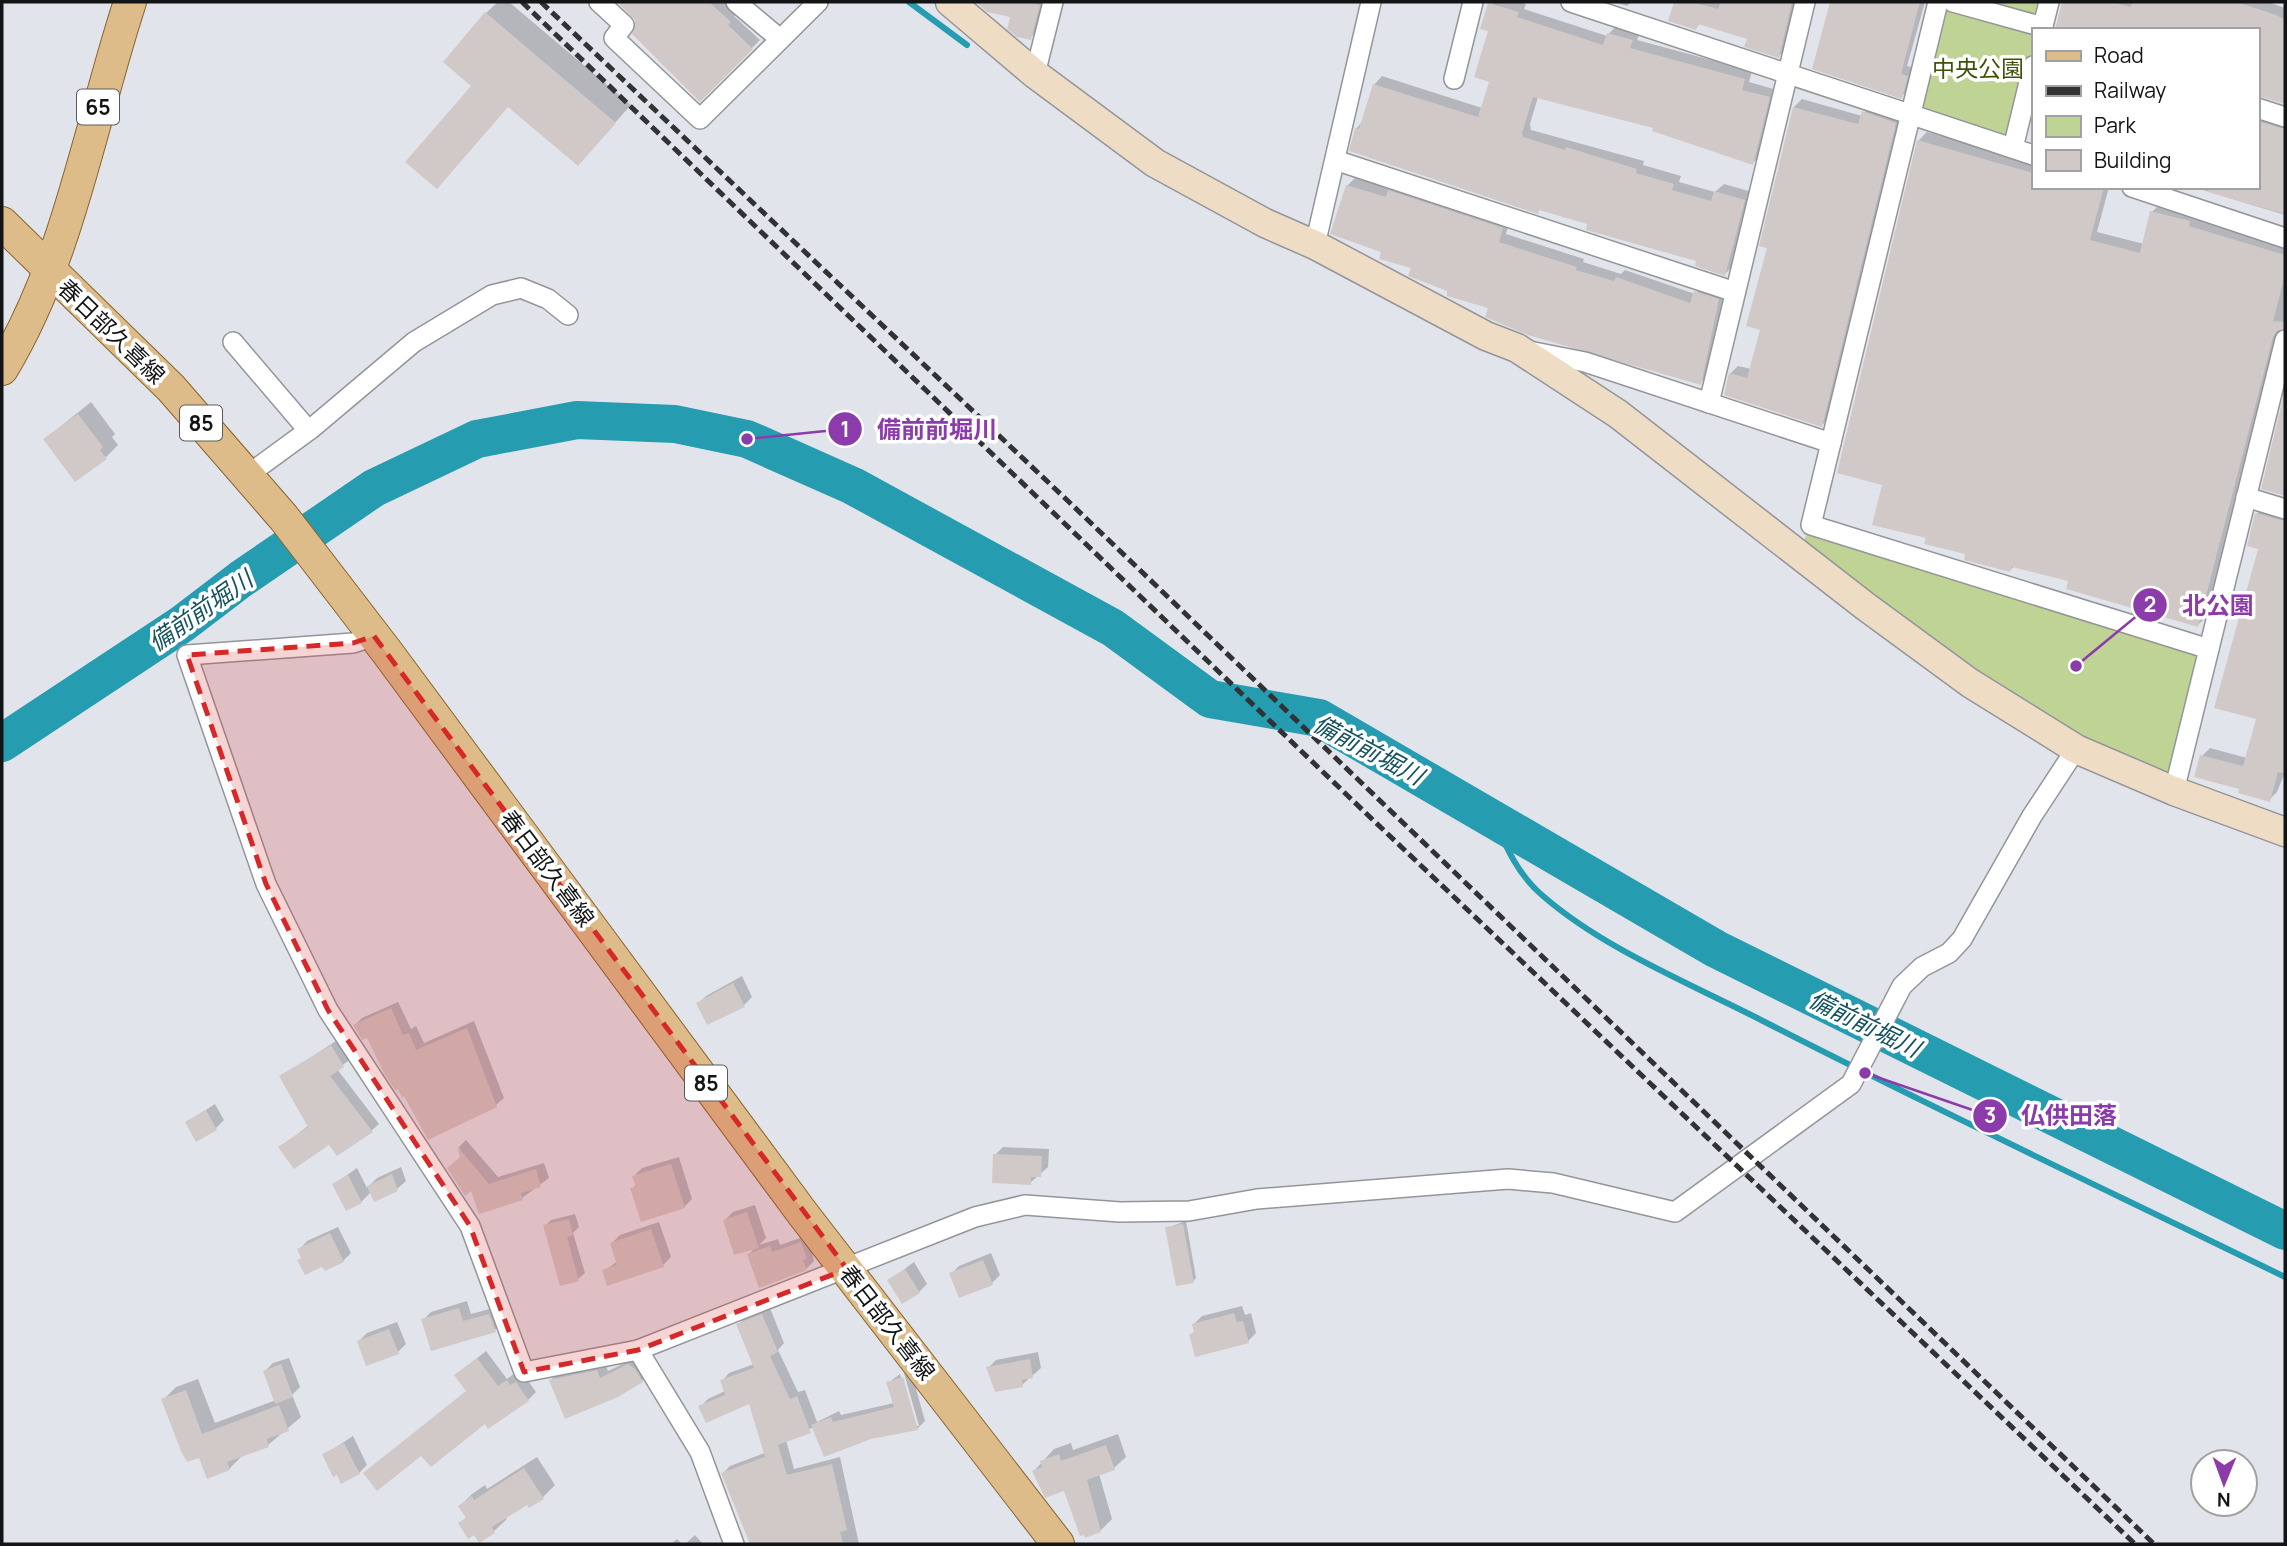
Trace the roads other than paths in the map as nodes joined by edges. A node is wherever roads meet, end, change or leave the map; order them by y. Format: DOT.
graph roads {
  1 [pos="128,2"];
  2 [pos="599,2"];
  3 [pos="736,2"];
  4 [pos="818,2"];
  5 [pos="950,2"];
  6 [pos="1053,2"];
  7 [pos="1371,2"];
  8 [pos="1473,2"];
  9 [pos="1571,2"];
  10 [pos="1805,2"];
  11 [pos="1938,2"];
  12 [pos="1953,2"];
  13 [pos="2049,2"];
  14 [pos="2043,28"];
  15 [pos="780,39"];
  16 [pos="2032,70"];
  17 [pos="1035,74"];
  18 [pos="1788,75"];
  19 [pos="1454,79"];
  20 [pos="2259,109"];
  21 [pos="1911,114"];
  22 [pos="2285,117"];
  23 [pos="2013,148"];
  24 [pos="2032,155"];
  25 [pos="1335,160"];
  26 [pos="2138,189"];
  27 [pos="2,223"];
  28 [pos="2285,238"];
  29 [pos="1315,245"];
  30 [pos="49,271"];
  31 [pos="1735,292"];
  32 [pos="568,314"];
  33 [pos="2285,340"];
  34 [pos="233,342"];
  35 [pos="1517,348"];
  36 [pos="2,369"];
  37 [pos="1709,403"];
  38 [pos="308,430"];
  39 [pos="1831,443"];
  40 [pos="248,474"];
  41 [pos="2246,496"];
  42 [pos="2285,509"];
  43 [pos="374,636"];
  44 [pos="2209,649"];
  45 [pos="2076,750"];
  46 [pos="2174,791"];
  47 [pos="2285,832"];
  48 [pos="847,1269"];
  49 [pos="638,1350"];
  50 [pos="734,1544"];
  51 [pos="1058,1544"];
  1 -- 30 [label="main road, 65"];
  2 -- 15 [label="street"];
  3 -- 15 [label="street"];
  4 -- 15 [label="street"];
  5 -- 17 [label="street"];
  6 -- 17 [label="street"];
  7 -- 25 [label="street"];
  8 -- 19 [label="street"];
  9 -- 18 [label="street"];
  10 -- 18 [label="street"];
  11 -- 21 [label="street"];
  12 -- 14 [label="street"];
  13 -- 14 [label="street"];
  16 -- 23 [label="street"];
  17 -- 29 [label="street"];
  18 -- 21 [label="street"];
  18 -- 31 [label="street"];
  20 -- 22 [label="street"];
  21 -- 23 [label="street"];
  21 -- 39 [label="street"];
  23 -- 24 [label="street"];
  25 -- 29 [label="street"];
  25 -- 31 [label="street"];
  26 -- 28 [label="street"];
  27 -- 30 [label="main road, 春日部久喜線 / 85"];
  29 -- 35 [label="street"];
  30 -- 36 [label="main road, 65"];
  30 -- 40 [label="main road, 春日部久喜線 / 85"];
  31 -- 37 [label="street"];
  32 -- 38 [label="street"];
  33 -- 41 [label="street"];
  34 -- 38 [label="street"];
  35 -- 37 [label="street"];
  35 -- 45 [label="street"];
  37 -- 39 [label="street"];
  38 -- 40 [label="street"];
  39 -- 44 [label="street"];
  40 -- 43 [label="main road, 春日部久喜線 / 85"];
  41 -- 42 [label="street"];
  41 -- 44 [label="street"];
  43 -- 48 [label="main road, 春日部久喜線 / 85"];
  43 -- 49 [label="street"];
  44 -- 46 [label="street"];
  45 -- 46 [label="street"];
  45 -- 48 [label="street"];
  46 -- 47 [label="street"];
  48 -- 49 [label="street"];
  48 -- 51 [label="main road, 春日部久喜線 / 85"];
  49 -- 50 [label="street"];
}
